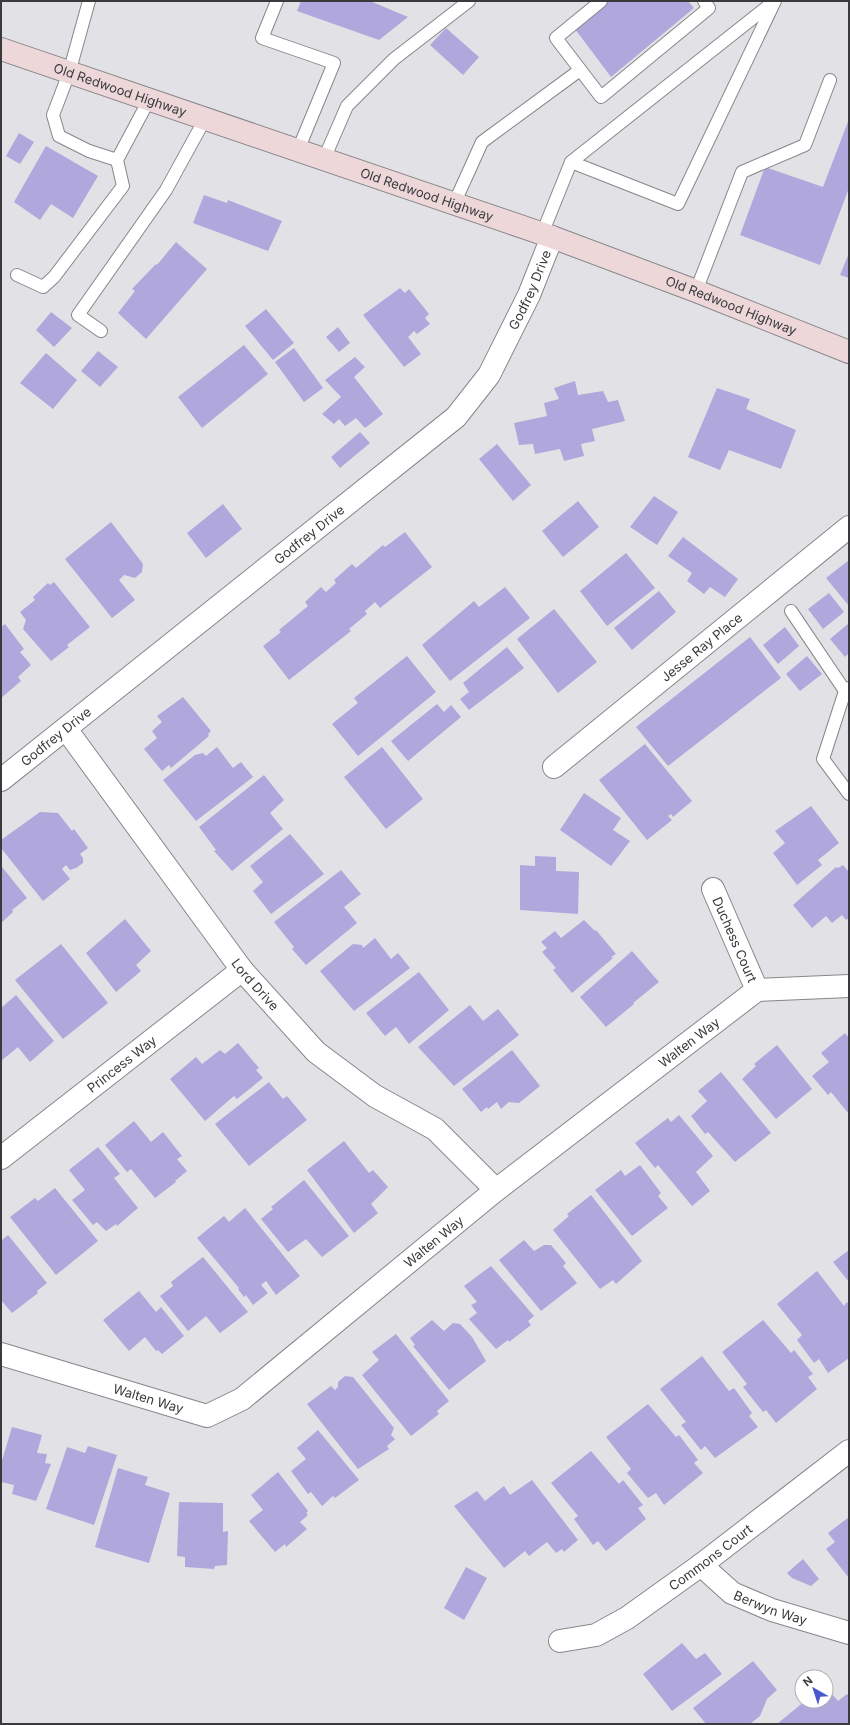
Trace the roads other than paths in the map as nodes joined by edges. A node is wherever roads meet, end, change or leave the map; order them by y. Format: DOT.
graph roads {
  1 [pos="89,1"];
  2 [pos="277,1"];
  3 [pos="469,1"];
  4 [pos="601,1"];
  5 [pos="704,1"];
  6 [pos="1,49"];
  7 [pos="580,70"];
  8 [pos="69,73"];
  9 [pos="830,80"];
  10 [pos="149,100"];
  11 [pos="205,119"];
  12 [pos="298,150"];
  13 [pos="324,159"];
  14 [pos="117,160"];
  15 [pos="571,162"];
  16 [pos="454,204"];
  17 [pos="547,236"];
  18 [pos="17,275"];
  19 [pos="696,291"];
  20 [pos="101,331"];
  21 [pos="849,352"];
  22 [pos="849,527"];
  23 [pos="791,611"];
  24 [pos="847,690"];
  25 [pos="66,729"];
  26 [pos="554,767"];
  27 [pos="1,780"];
  28 [pos="849,794"];
  29 [pos="713,889"];
  30 [pos="242,970"];
  31 [pos="849,986"];
  32 [pos="757,990"];
  33 [pos="1,1158"];
  34 [pos="496,1190"];
  35 [pos="1,1354"];
  36 [pos="849,1451"];
  37 [pos="701,1565"];
  38 [pos="849,1633"];
  39 [pos="560,1641"];
  1 -- 8 [label="lane"];
  2 -- 12 [label="lane"];
  3 -- 13 [label="lane"];
  4 -- 7 [label="lane"];
  5 -- 7 [label="lane"];
  6 -- 8 [label="main road, Old Redwood Highway"];
  7 -- 16 [label="lane"];
  8 -- 10 [label="main road, Old Redwood Highway"];
  8 -- 14 [label="lane"];
  9 -- 19 [label="lane"];
  10 -- 11 [label="main road, Old Redwood Highway"];
  10 -- 14 [label="lane"];
  11 -- 12 [label="main road, Old Redwood Highway"];
  11 -- 20 [label="lane"];
  12 -- 13 [label="main road, Old Redwood Highway"];
  13 -- 16 [label="main road, Old Redwood Highway"];
  14 -- 18 [label="lane"];
  15 -- 15 [label="lane"];
  15 -- 17 [label="lane"];
  16 -- 17 [label="main road, Old Redwood Highway"];
  17 -- 19 [label="main road, Old Redwood Highway"];
  17 -- 25 [label="street, Godfrey Drive"];
  19 -- 21 [label="main road, Old Redwood Highway"];
  22 -- 26 [label="street, Jesse Ray Place"];
  23 -- 24 [label="lane"];
  24 -- 28 [label="lane"];
  25 -- 27 [label="street, Godfrey Drive"];
  25 -- 30 [label="street, Lord Drive"];
  29 -- 32 [label="street, Duchess Court"];
  30 -- 33 [label="street, Princess Way"];
  30 -- 34 [label="street, Lord Drive"];
  31 -- 32 [label="street"];
  32 -- 34 [label="street, Walten Way"];
  34 -- 35 [label="street, Walten Way"];
  36 -- 37 [label="street, Commons Court"];
  37 -- 38 [label="street, Berwyn Way"];
  37 -- 39 [label="street, Commons Court"];
}
